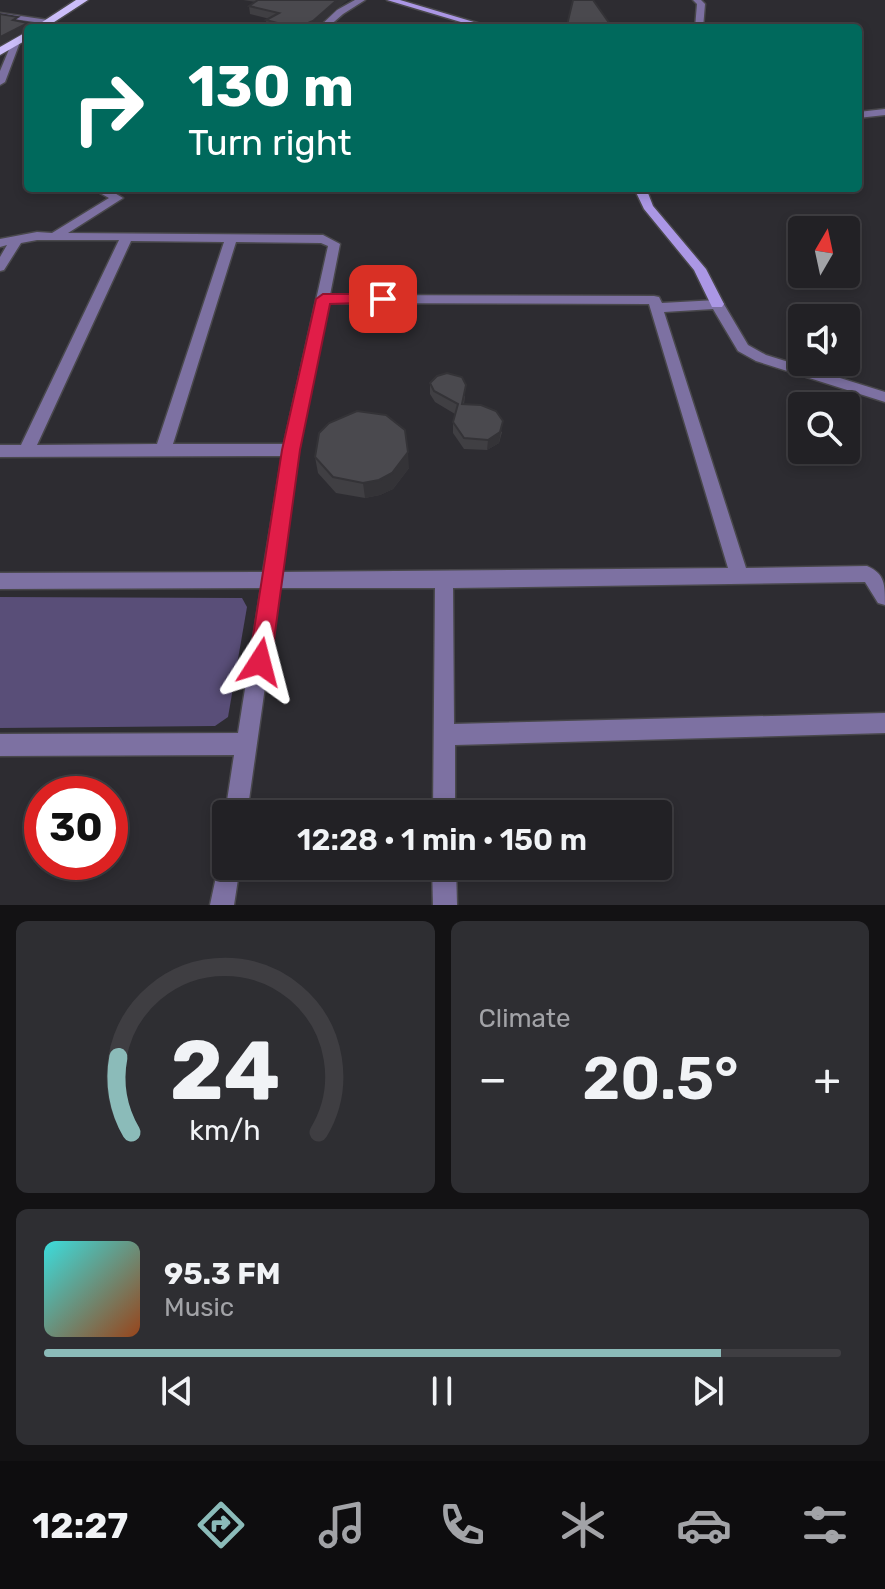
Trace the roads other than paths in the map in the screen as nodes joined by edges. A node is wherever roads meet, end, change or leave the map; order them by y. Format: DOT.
graph roads {
  1 [pos="83,0"];
  2 [pos="361,0"];
  3 [pos="391,0"];
  4 [pos="697,0"];
  5 [pos="0,13"];
  6 [pos="39,24"];
  7 [pos="45,24"];
  8 [pos="328,24"];
  9 [pos="476,24"];
  10 [pos="699,24"];
  11 [pos="24,37"];
  12 [pos="16,42"];
  13 [pos="0,52"];
  14 [pos="0,82"];
  15 [pos="885,112"];
  16 [pos="862,115"];
  17 [pos="105,192"];
  18 [pos="642,192"];
  19 [pos="53,237"];
  20 [pos="231,238"];
  21 [pos="17,239"];
  22 [pos="125,240"];
  23 [pos="0,243"];
  24 [pos="0,267"];
  25 [pos="323,299"];
  26 [pos="717,304"];
  27 [pos="657,308"];
  28 [pos="885,397"];
  29 [pos="163,450"];
  30 [pos="291,450"];
  31 [pos="0,451"];
  32 [pos="26,451"];
  33 [pos="739,574"];
  34 [pos="444,580"];
  35 [pos="0,581"];
  36 [pos="272,581"];
  37 [pos="885,597"];
  38 [pos="885,723"];
  39 [pos="444,735"];
  40 [pos="247,744"];
  41 [pos="0,745"];
  42 [pos="238,800"];
  43 [pos="444,800"];
  44 [pos="226,880"];
  45 [pos="444,880"];
  46 [pos="222,905"];
  47 [pos="445,905"];
  1 -- 7 [label="main road"];
  2 -- 8 [label="street"];
  3 -- 9 [label="street"];
  4 -- 10 [label="street"];
  5 -- 6 [label="street"];
  11 -- 12 [label="main road"];
  12 -- 13 [label="main road"];
  12 -- 14 [label="street"];
  15 -- 16 [label="street"];
  17 -- 19 [label="street"];
  18 -- 26 [label="street"];
  19 -- 21 [label="street"];
  19 -- 22 [label="street"];
  20 -- 22 [label="street"];
  20 -- 25 [label="street"];
  20 -- 29 [label="street"];
  21 -- 23 [label="street"];
  21 -- 24 [label="street"];
  22 -- 32 [label="street"];
  25 -- 27 [label="street"];
  25 -- 30 [label="street"];
  26 -- 27 [label="street"];
  26 -- 28 [label="street"];
  27 -- 33 [label="street"];
  29 -- 30 [label="street"];
  29 -- 32 [label="street"];
  30 -- 36 [label="street"];
  31 -- 32 [label="street"];
  33 -- 34 [label="street"];
  33 -- 37 [label="street"];
  34 -- 36 [label="street"];
  34 -- 39 [label="street"];
  35 -- 36 [label="street"];
  36 -- 40 [label="street"];
  38 -- 39 [label="street"];
  39 -- 43 [label="street"];
  40 -- 41 [label="street"];
  40 -- 42 [label="street"];
  44 -- 46 [label="street"];
  45 -- 47 [label="street"];
}
